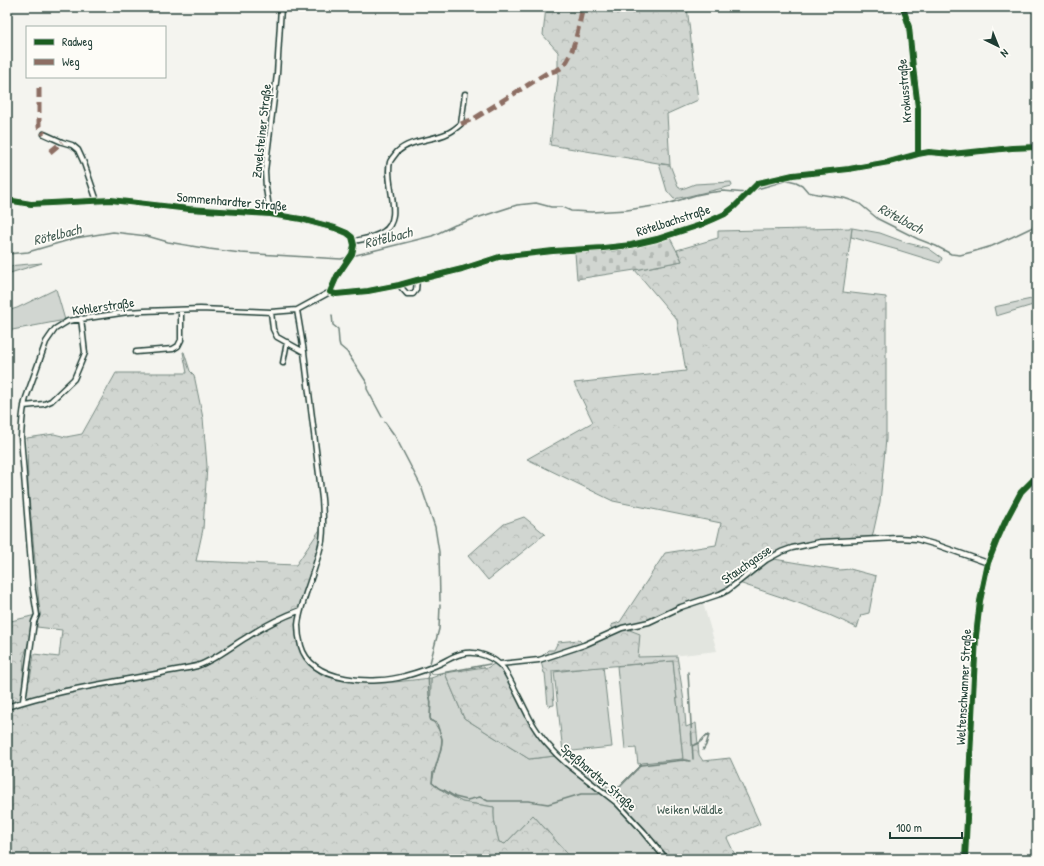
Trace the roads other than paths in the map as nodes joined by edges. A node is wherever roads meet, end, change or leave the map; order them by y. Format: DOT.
graph roads {
  1 [pos="281,7"];
  2 [pos="903,7"];
  3 [pos="464,94"];
  4 [pos="44,134"];
  5 [pos="1037,147"];
  6 [pos="918,154"];
  7 [pos="7,200"];
  8 [pos="96,201"];
  9 [pos="270,214"];
  10 [pos="354,241"];
  11 [pos="417,280"];
  12 [pos="399,285"];
  13 [pos="330,292"];
  14 [pos="181,310"];
  15 [pos="296,310"];
  16 [pos="271,312"];
  17 [pos="81,318"];
  18 [pos="287,342"];
  19 [pos="136,352"];
  20 [pos="304,352"];
  21 [pos="283,364"];
  22 [pos="24,406"];
  23 [pos="1037,476"];
  24 [pos="988,564"];
  25 [pos="301,610"];
  26 [pos="500,664"];
  27 [pos="23,702"];
  28 [pos="7,707"];
  29 [pos="666,859"];
  30 [pos="965,859"];
  1 -- 9 [label="street, Zavelsteiner Straße"];
  2 -- 6 [label="street, Krokusstraße"];
  3 -- 10 [label="street"];
  4 -- 8 [label="street"];
  5 -- 6 [label="street, Rötelbachstraße"];
  6 -- 11 [label="street, Rötelbachstraße"];
  7 -- 8 [label="street, Sommenhardter Straße"];
  8 -- 9 [label="street, Sommenhardter Straße"];
  9 -- 10 [label="street, Sommenhardter Straße"];
  10 -- 13 [label="street"];
  11 -- 12 [label="street, Rötelbachstraße"];
  11 -- 12 [label="street"];
  12 -- 13 [label="street, Rötelbachstraße"];
  13 -- 15 [label="street"];
  14 -- 16 [label="street, Kohlerstraße"];
  14 -- 17 [label="street, Kohlerstraße"];
  14 -- 19 [label="street"];
  15 -- 16 [label="street, Kohlerstraße"];
  15 -- 20 [label="street"];
  16 -- 18 [label="street"];
  17 -- 22 [label="street, Kohlerstraße"];
  17 -- 22 [label="street"];
  18 -- 20 [label="street"];
  18 -- 21 [label="street"];
  20 -- 25 [label="street"];
  22 -- 27 [label="street, Kohlerstraße"];
  23 -- 24 [label="street, Weltenschwanner Straße"];
  24 -- 26 [label="street, Stauchgasse"];
  24 -- 30 [label="street, Weltenschwanner Straße"];
  25 -- 26 [label="street"];
  25 -- 27 [label="street"];
  26 -- 29 [label="street, Speßhardter Straße"];
  27 -- 28 [label="street"];
}
